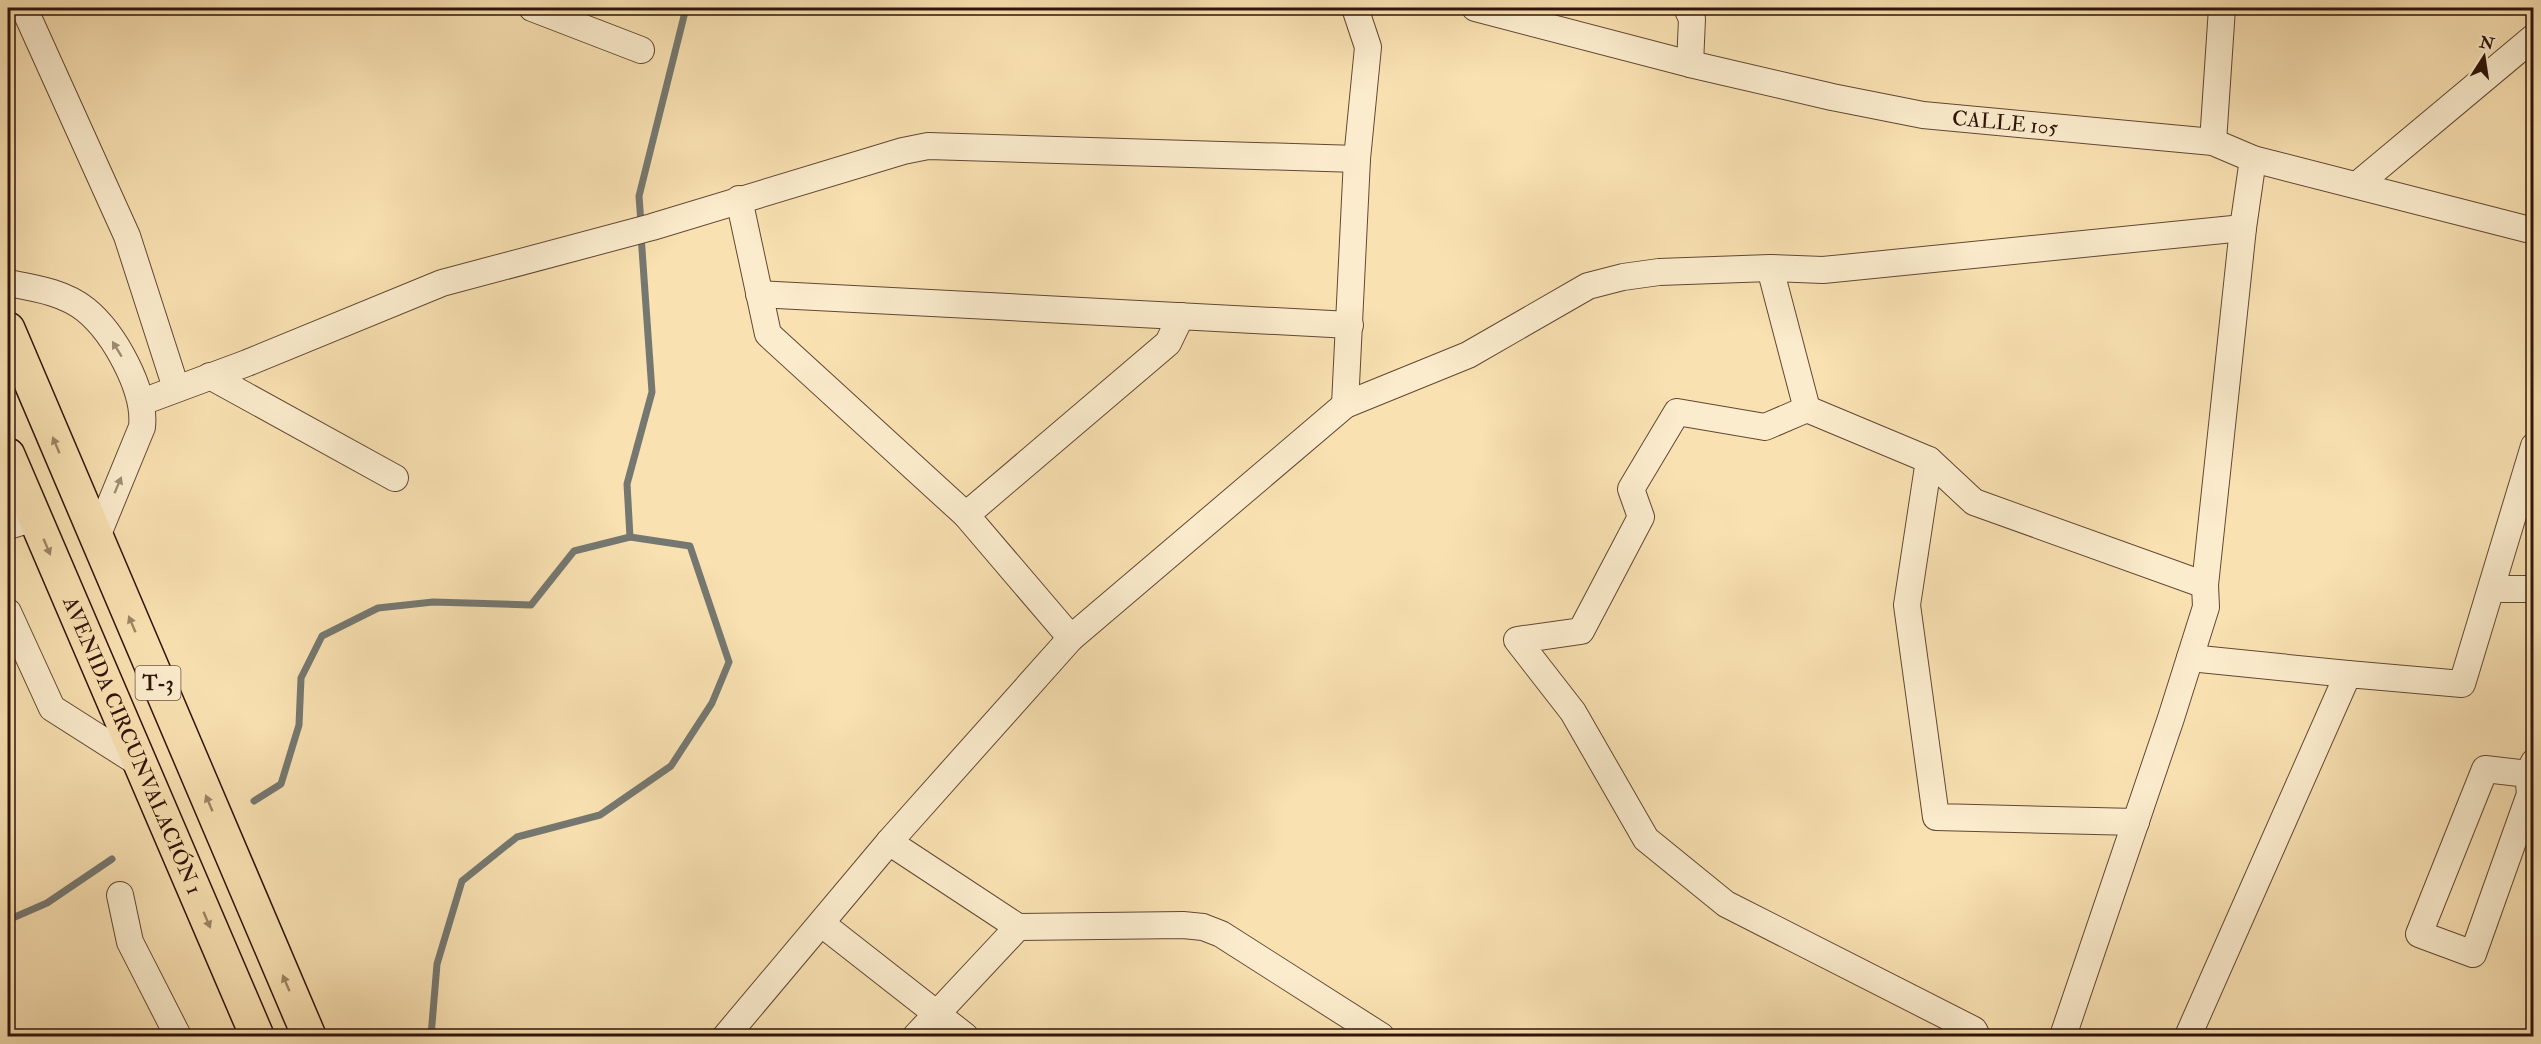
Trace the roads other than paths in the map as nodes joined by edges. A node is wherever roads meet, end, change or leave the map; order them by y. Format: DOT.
graph roads {
  1 [pos="24,8"];
  2 [pos="532,8"];
  3 [pos="1355,8"];
  4 [pos="1475,8"];
  5 [pos="1687,8"];
  6 [pos="2222,8"];
  7 [pos="2534,37"];
  8 [pos="641,50"];
  9 [pos="1690,64"];
  10 [pos="2213,142"];
  11 [pos="1357,159"];
  12 [pos="2253,159"];
  13 [pos="2357,185"];
  14 [pos="739,199"];
  15 [pos="2243,228"];
  16 [pos="2534,231"];
  17 [pos="1770,268"];
  18 [pos="8,283"];
  19 [pos="759,294"];
  20 [pos="1181,316"];
  21 [pos="1350,326"];
  22 [pos="8,329"];
  23 [pos="210,376"];
  24 [pos="176,388"];
  25 [pos="142,402"];
  26 [pos="1345,405"];
  27 [pos="1807,409"];
  28 [pos="2534,446"];
  29 [pos="8,455"];
  30 [pos="1929,460"];
  31 [pos="395,478"];
  32 [pos="966,515"];
  33 [pos="21,522"];
  34 [pos="96,539"];
  35 [pos="2205,585"];
  36 [pos="2492,589"];
  37 [pos="2534,589"];
  38 [pos="8,612"];
  39 [pos="1071,638"];
  40 [pos="2190,658"];
  41 [pos="2348,674"];
  42 [pos="140,764"];
  43 [pos="2531,768"];
  44 [pos="2136,822"];
  45 [pos="889,842"];
  46 [pos="120,895"];
  47 [pos="822,924"];
  48 [pos="1018,927"];
  49 [pos="938,1013"];
  50 [pos="178,1036"];
  51 [pos="257,1036"];
  52 [pos="309,1036"];
  53 [pos="726,1036"];
  54 [pos="916,1036"];
  55 [pos="966,1036"];
  56 [pos="1381,1036"];
  57 [pos="1977,1036"];
  58 [pos="2062,1036"];
  59 [pos="2188,1036"];
  1 -- 24 [label="street"];
  2 -- 8 [label="street"];
  3 -- 11 [label="street"];
  4 -- 9 [label="street, CALLE 105"];
  5 -- 9 [label="street"];
  6 -- 10 [label="street"];
  7 -- 13 [label="street"];
  9 -- 10 [label="street, CALLE 105"];
  10 -- 12 [label="street, CALLE 105"];
  11 -- 14 [label="street"];
  11 -- 21 [label="street"];
  12 -- 13 [label="street, CALLE 105"];
  12 -- 15 [label="street"];
  13 -- 16 [label="street, CALLE 105"];
  14 -- 19 [label="street"];
  14 -- 23 [label="street"];
  15 -- 17 [label="street"];
  15 -- 35 [label="street"];
  17 -- 26 [label="street"];
  17 -- 27 [label="street"];
  25 -- 18 [label="street, one-way"];
  19 -- 20 [label="street"];
  19 -- 32 [label="street"];
  20 -- 21 [label="street"];
  20 -- 32 [label="street"];
  21 -- 26 [label="street"];
  34 -- 22 [label="main road, T-3, one-way"];
  23 -- 24 [label="street"];
  23 -- 31 [label="street"];
  24 -- 25 [label="street"];
  34 -- 25 [label="street, one-way"];
  26 -- 39 [label="street"];
  27 -- 30 [label="street"];
  27 -- 57 [label="street"];
  28 -- 36 [label="street"];
  29 -- 33 [label="main road, AVENIDA CIRCUNVALACIÓN 1 / T-3"];
  30 -- 35 [label="street"];
  30 -- 44 [label="street"];
  32 -- 39 [label="street"];
  33 -- 42 [label="main road, AVENIDA CIRCUNVALACIÓN 1 / T-3, one-way"];
  52 -- 34 [label="main road, T-3, one-way"];
  35 -- 40 [label="street"];
  36 -- 37 [label="street"];
  36 -- 41 [label="street"];
  38 -- 42 [label="street"];
  39 -- 45 [label="street"];
  40 -- 41 [label="street"];
  40 -- 44 [label="street"];
  41 -- 59 [label="street"];
  42 -- 51 [label="main road, AVENIDA CIRCUNVALACIÓN 1 / T-3, one-way"];
  43 -- 43 [label="street"];
  44 -- 58 [label="street"];
  45 -- 47 [label="street"];
  45 -- 48 [label="street"];
  46 -- 50 [label="street"];
  47 -- 49 [label="street"];
  47 -- 53 [label="street"];
  48 -- 49 [label="street"];
  48 -- 56 [label="street"];
  49 -- 54 [label="street"];
  49 -- 55 [label="street"];
}
